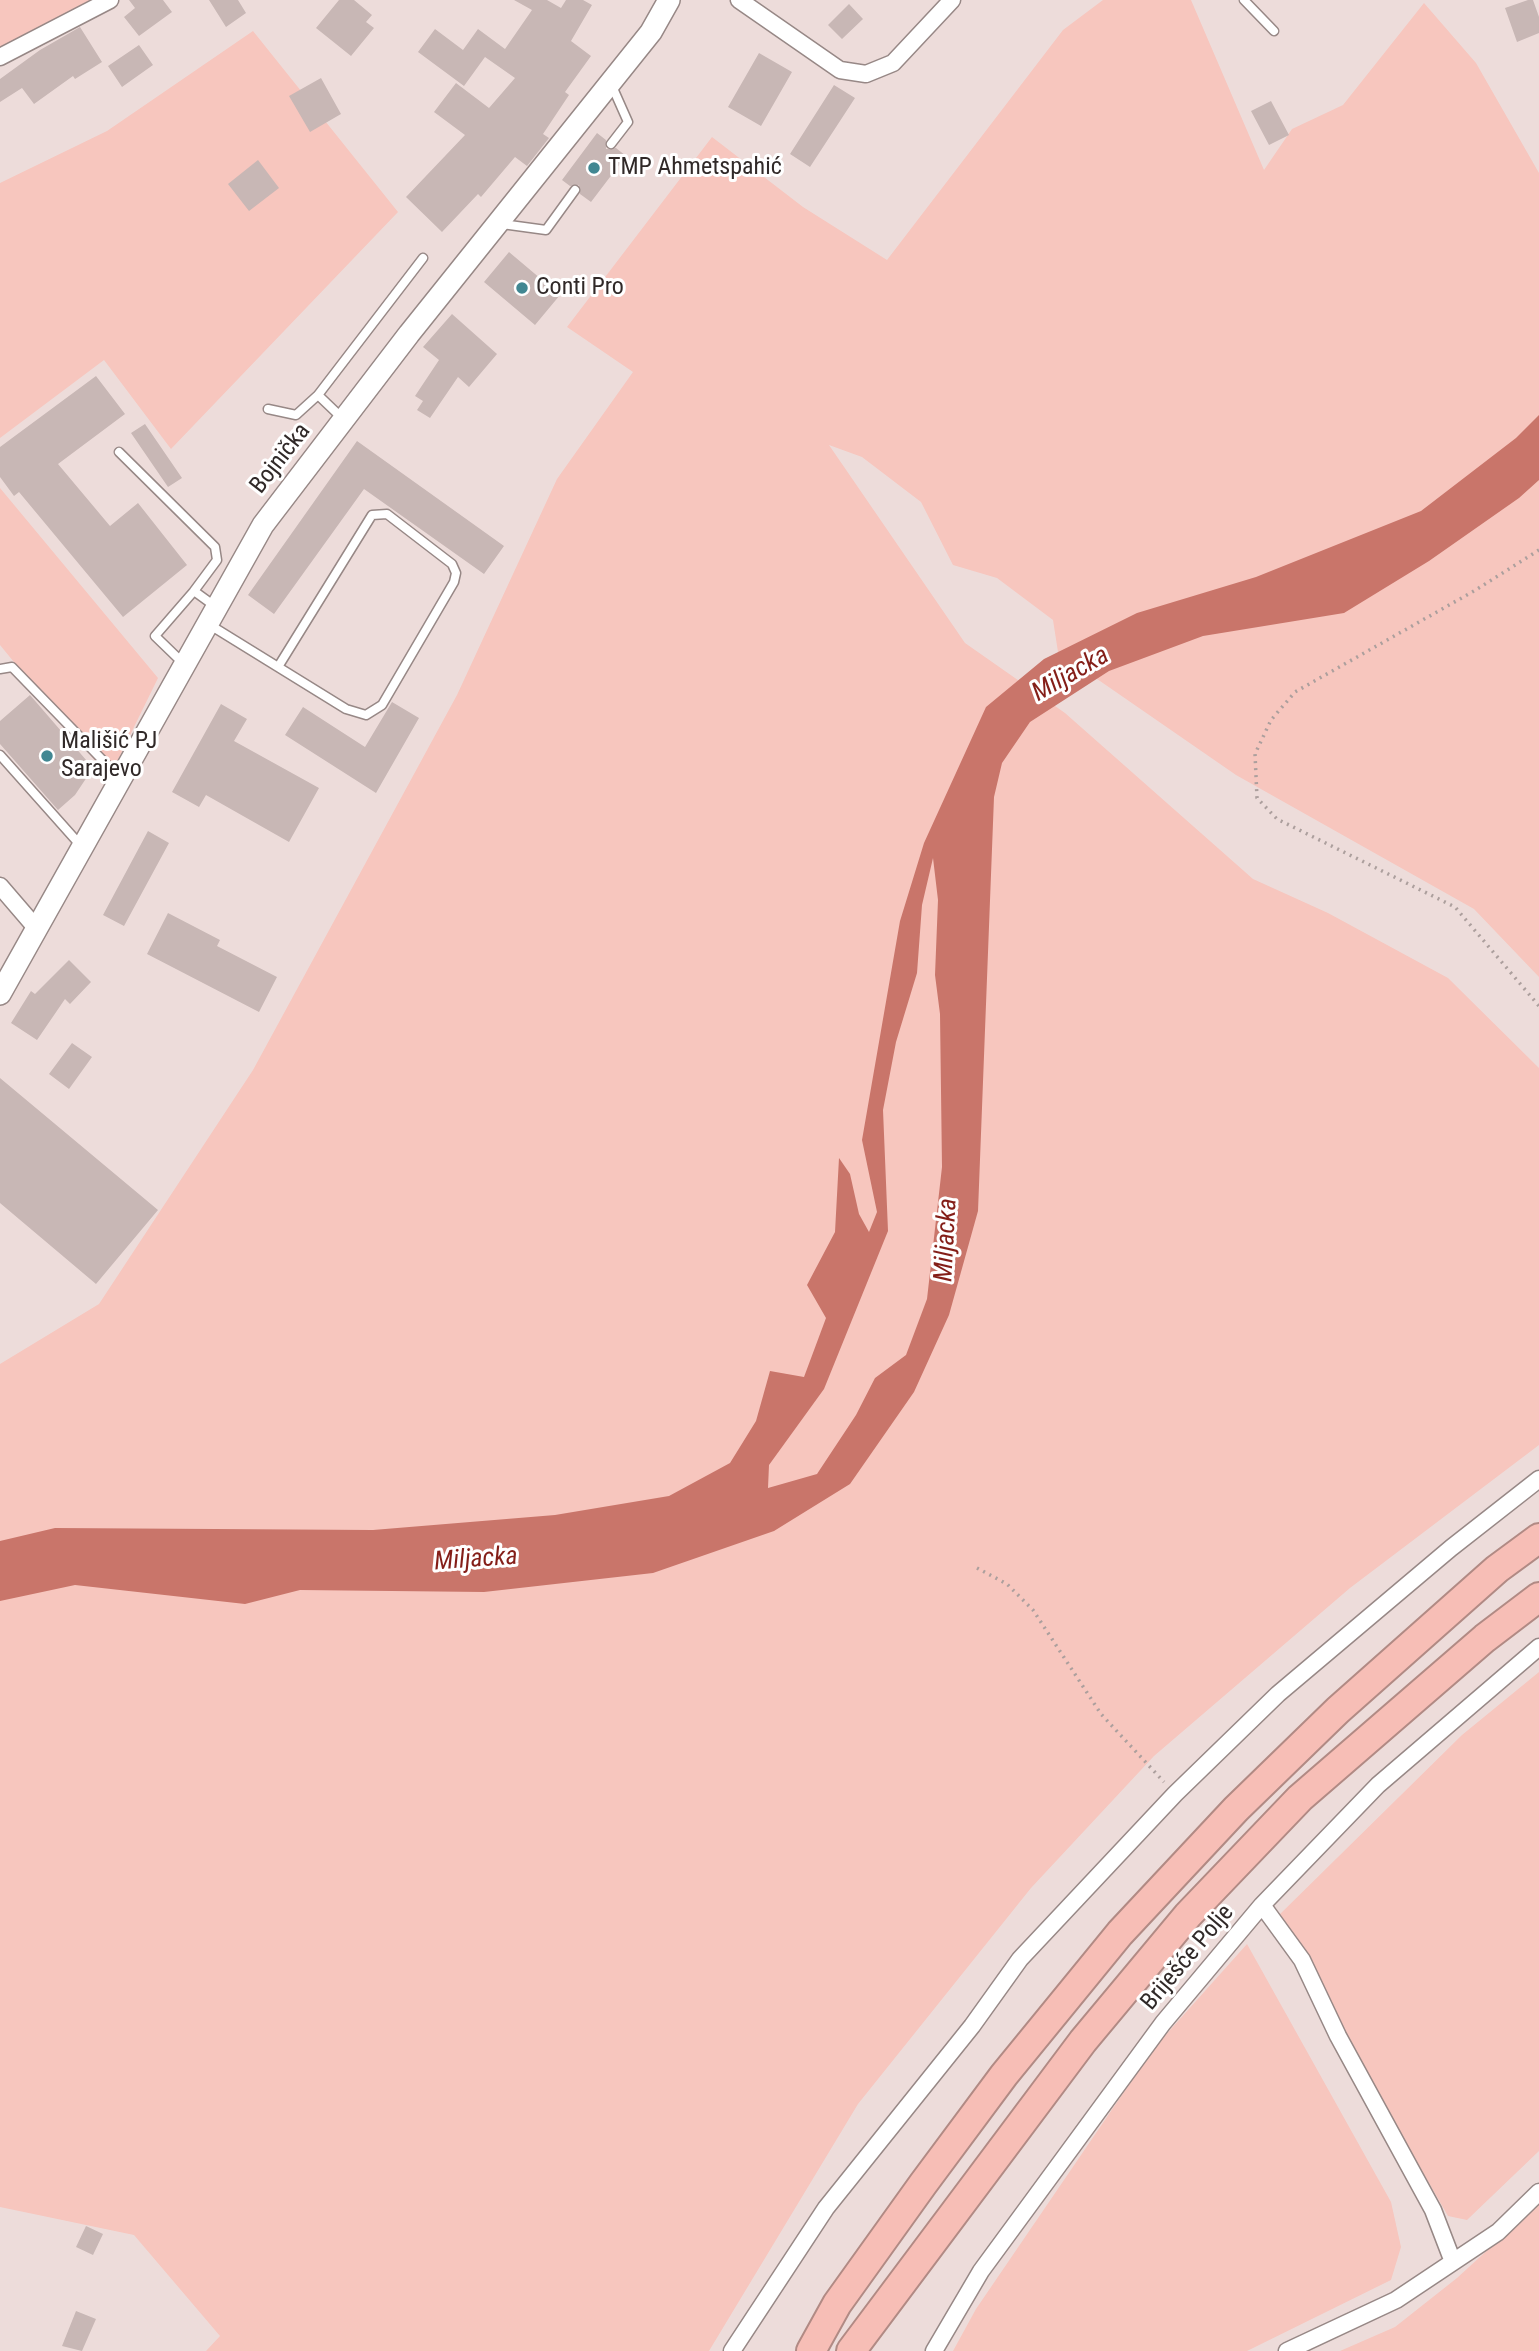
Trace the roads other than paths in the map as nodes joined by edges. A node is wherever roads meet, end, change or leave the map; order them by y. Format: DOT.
graph roads {
  1 [pos="110,0"];
  2 [pos="669,0"];
  3 [pos="739,0"];
  4 [pos="952,0"];
  5 [pos="1244,0"];
  6 [pos="1274,31"];
  7 [pos="0,57"];
  8 [pos="611,84"];
  9 [pos="611,144"];
  10 [pos="575,190"];
  11 [pos="499,224"];
  12 [pos="423,258"];
  13 [pos="318,395"];
  14 [pos="268,409"];
  15 [pos="344,420"];
  16 [pos="119,452"];
  17 [pos="194,591"];
  18 [pos="212,615"];
  19 [pos="184,664"];
  20 [pos="278,667"];
  21 [pos="0,669"];
  22 [pos="0,755"];
  23 [pos="121,779"];
  24 [pos="82,848"];
  25 [pos="0,886"];
  26 [pos="37,929"];
  27 [pos="0,994"];
  28 [pos="1539,1479"];
  29 [pos="1539,1538"];
  30 [pos="1539,1597"];
  31 [pos="1539,1647"];
  32 [pos="1262,1905"];
  33 [pos="1539,2192"];
  34 [pos="1454,2262"];
  35 [pos="732,2351"];
  36 [pos="811,2351"];
  37 [pos="851,2351"];
  38 [pos="934,2351"];
  39 [pos="1287,2351"];
  1 -- 7 [label="street"];
  2 -- 8 [label="main road, Bojnička"];
  3 -- 4 [label="street"];
  5 -- 6 [label="lane"];
  8 -- 9 [label="lane"];
  8 -- 11 [label="main road, Bojnička"];
  10 -- 11 [label="lane"];
  11 -- 15 [label="main road, Bojnička"];
  12 -- 13 [label="lane"];
  13 -- 14 [label="lane"];
  13 -- 15 [label="lane"];
  15 -- 18 [label="main road, Bojnička"];
  16 -- 17 [label="lane"];
  17 -- 18 [label="lane"];
  17 -- 19 [label="lane"];
  18 -- 19 [label="main road, Bojnička"];
  18 -- 20 [label="lane"];
  19 -- 23 [label="main road, Bojnička"];
  20 -- 20 [label="lane"];
  21 -- 23 [label="lane"];
  22 -- 24 [label="lane"];
  23 -- 24 [label="main road, Bojnička"];
  24 -- 26 [label="main road, Bojnička"];
  25 -- 26 [label="street"];
  26 -- 27 [label="main road, Bojnička"];
  28 -- 35 [label="street"];
  29 -- 36 [label="highway"];
  30 -- 37 [label="highway"];
  31 -- 32 [label="street, Briješće Polje"];
  32 -- 34 [label="street"];
  32 -- 38 [label="street, Briješće Polje"];
  33 -- 34 [label="street"];
  34 -- 39 [label="street"];
}
